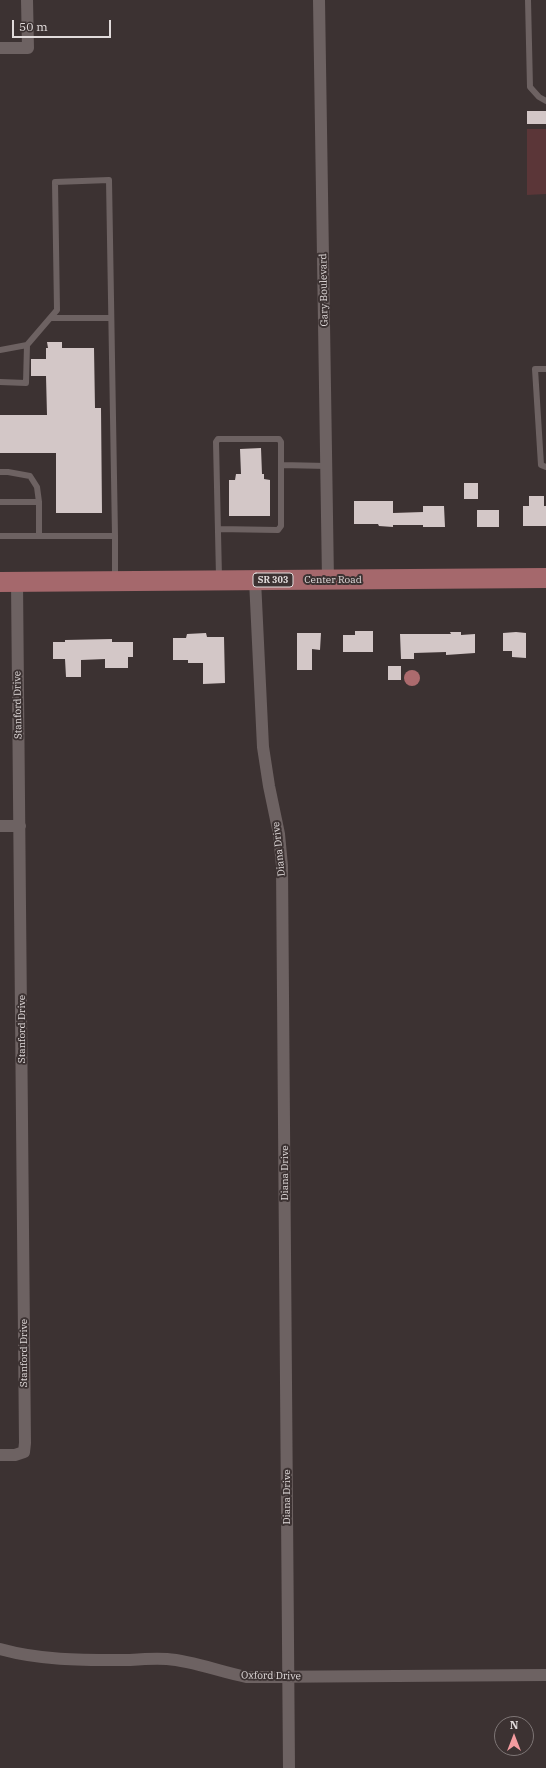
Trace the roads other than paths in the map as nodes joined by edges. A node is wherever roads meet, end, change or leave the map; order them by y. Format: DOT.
graph roads {
  1 [pos="27,0"];
  2 [pos="320,0"];
  3 [pos="528,0"];
  4 [pos="0,48"];
  5 [pos="546,101"];
  6 [pos="51,318"];
  7 [pos="112,318"];
  8 [pos="27,345"];
  9 [pos="0,350"];
  10 [pos="546,369"];
  11 [pos="0,382"];
  12 [pos="281,465"];
  13 [pos="326,466"];
  14 [pos="546,467"];
  15 [pos="0,472"];
  16 [pos="0,502"];
  17 [pos="40,502"];
  18 [pos="218,529"];
  19 [pos="39,535"];
  20 [pos="0,536"];
  21 [pos="115,536"];
  22 [pos="546,578"];
  23 [pos="220,580"];
  24 [pos="255,580"];
  25 [pos="328,580"];
  26 [pos="116,581"];
  27 [pos="8,582"];
  28 [pos="0,826"];
  29 [pos="20,826"];
  30 [pos="0,1455"];
  31 [pos="0,1649"];
  32 [pos="546,1675"];
  33 [pos="289,1677"];
  34 [pos="290,1768"];
  1 -- 4 [label="street"];
  2 -- 13 [label="street, Gary Boulevard"];
  3 -- 5 [label="lane"];
  6 -- 7 [label="lane"];
  6 -- 7 [label="lane"];
  6 -- 8 [label="lane"];
  7 -- 21 [label="lane"];
  8 -- 9 [label="lane"];
  8 -- 11 [label="lane"];
  10 -- 14 [label="lane"];
  12 -- 13 [label="lane"];
  12 -- 18 [label="lane"];
  12 -- 18 [label="lane"];
  13 -- 25 [label="street, Gary Boulevard"];
  15 -- 17 [label="lane"];
  16 -- 17 [label="lane"];
  17 -- 19 [label="lane"];
  18 -- 23 [label="lane"];
  19 -- 20 [label="lane"];
  19 -- 21 [label="lane"];
  21 -- 26 [label="lane"];
  22 -- 25 [label="main road, Center Road / SR 303"];
  23 -- 24 [label="main road, Center Road / SR 303"];
  23 -- 26 [label="main road, Center Road / SR 303"];
  24 -- 25 [label="main road, Center Road / SR 303"];
  24 -- 33 [label="street, Diana Drive"];
  26 -- 27 [label="main road, Center Road / SR 303"];
  27 -- 29 [label="street, Stanford Drive"];
  28 -- 29 [label="street"];
  29 -- 30 [label="street, Stanford Drive"];
  31 -- 33 [label="street, Oxford Drive"];
  32 -- 33 [label="street, Oxford Drive"];
  33 -- 34 [label="street, Diana Drive"];
}
